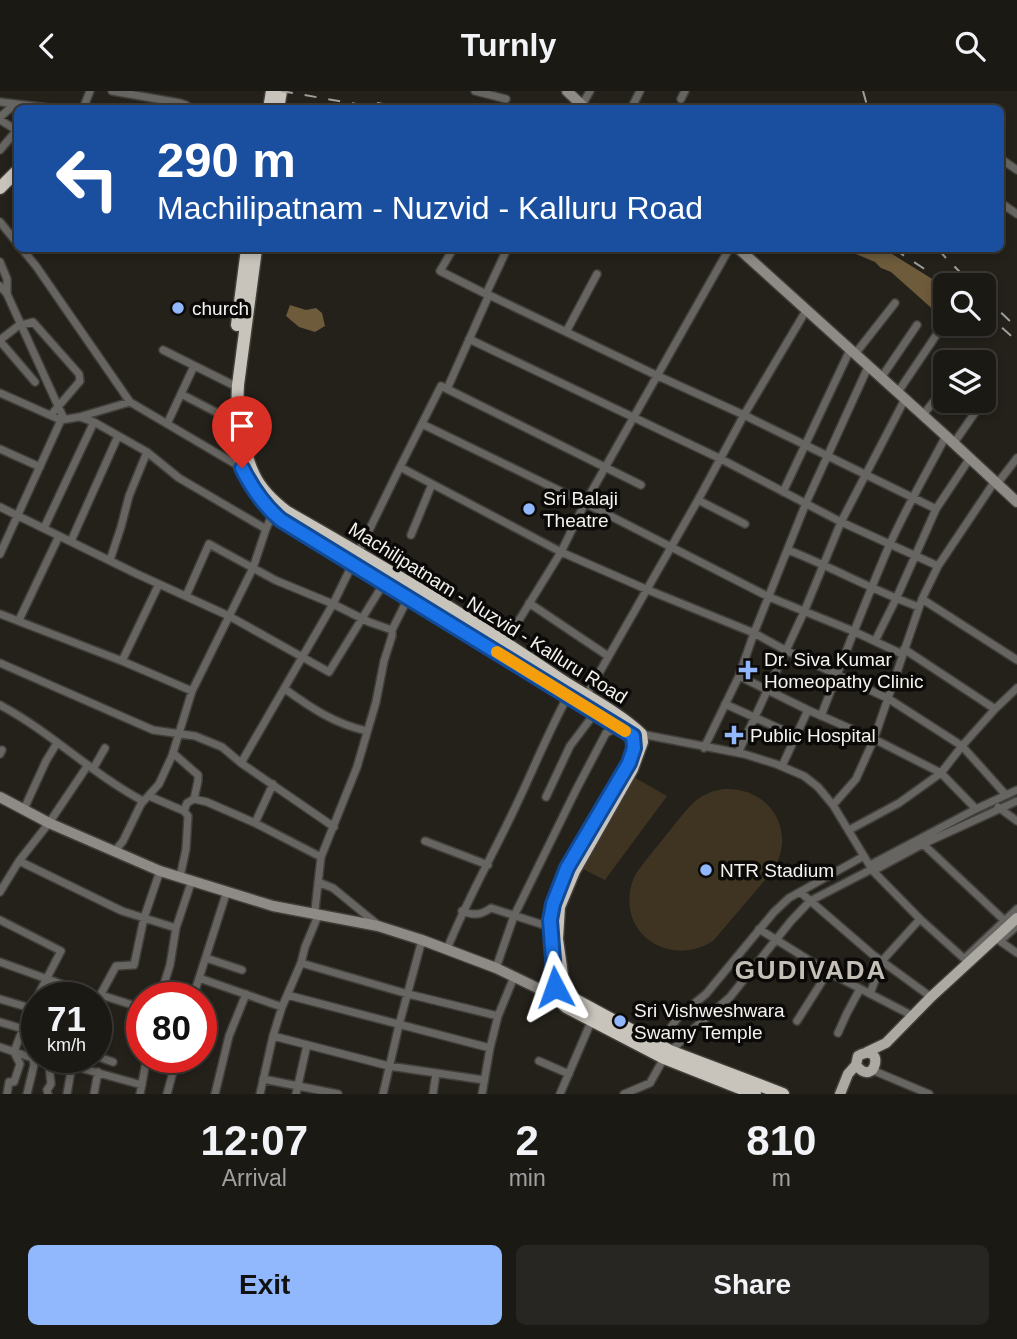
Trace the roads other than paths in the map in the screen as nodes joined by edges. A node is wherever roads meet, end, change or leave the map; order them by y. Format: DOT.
graph roads {
  1 [pos="113,91"];
  2 [pos="475,91"];
  3 [pos="567,91"];
  4 [pos="685,91"];
  5 [pos="506,99"];
  6 [pos="681,99"];
  7 [pos="0,101"];
  8 [pos="15,104"];
  9 [pos="23,105"];
  10 [pos="186,105"];
  11 [pos="582,105"];
  12 [pos="0,119"];
  13 [pos="14,134"];
  14 [pos="0,150"];
  15 [pos="14,174"];
  16 [pos="0,188"];
  17 [pos="0,222"];
  18 [pos="14,239"];
  19 [pos="24,252"];
  20 [pos="247,252"];
  21 [pos="256,252"];
  22 [pos="451,252"];
  23 [pos="506,252"];
  24 [pos="727,252"];
  25 [pos="742,252"];
  26 [pos="0,262"];
  27 [pos="597,274"];
  28 [pos="0,286"];
  29 [pos="7,294"];
  30 [pos="488,294"];
  31 [pos="895,303"];
  32 [pos="807,309"];
  33 [pos="917,325"];
  34 [pos="21,326"];
  35 [pos="566,332"];
  36 [pos="936,336"];
  37 [pos="470,339"];
  38 [pos="0,341"];
  39 [pos="163,350"];
  40 [pos="852,352"];
  41 [pos="194,366"];
  42 [pos="868,366"];
  43 [pos="658,376"];
  44 [pos="881,378"];
  45 [pos="35,382"];
  46 [pos="230,384"];
  47 [pos="447,389"];
  48 [pos="0,393"];
  49 [pos="181,394"];
  50 [pos="901,396"];
  51 [pos="130,402"];
  52 [pos="933,402"];
  53 [pos="58,407"];
  54 [pos="972,413"];
  55 [pos="51,415"];
  56 [pos="744,415"];
  57 [pos="923,415"];
  58 [pos="79,417"];
  59 [pos="634,417"];
  60 [pos="62,419"];
  61 [pos="231,420"];
  62 [pos="94,422"];
  63 [pos="167,424"];
  64 [pos="422,424"];
  65 [pos="118,436"];
  66 [pos="950,439"];
  67 [pos="804,445"];
  68 [pos="0,449"];
  69 [pos="147,451"];
  70 [pos="827,457"];
  71 [pos="970,458"];
  72 [pos="1017,458"];
  73 [pos="721,459"];
  74 [pos="40,467"];
  75 [pos="400,467"];
  76 [pos="605,467"];
  77 [pos="242,468"];
  78 [pos="865,475"];
  79 [pos="996,482"];
  80 [pos="432,484"];
  81 [pos="641,485"];
  82 [pos="783,492"];
  83 [pos="913,497"];
  84 [pos="698,501"];
  85 [pos="1017,502"];
  86 [pos="585,503"];
  87 [pos="806,503"];
  88 [pos="0,507"];
  89 [pos="936,509"];
  90 [pos="276,510"];
  91 [pos="17,515"];
  92 [pos="841,522"];
  93 [pos="745,524"];
  94 [pos="44,528"];
  95 [pos="266,529"];
  96 [pos="411,535"];
  97 [pos="59,536"];
  98 [pos="71,541"];
  99 [pos="890,544"];
  100 [pos="671,547"];
  101 [pos="788,550"];
  102 [pos="561,552"];
  103 [pos="0,554"];
  104 [pos="915,556"];
  105 [pos="356,559"];
  106 [pos="110,560"];
  107 [pos="824,564"];
  108 [pos="939,566"];
  109 [pos="253,568"];
  110 [pos="384,583"];
  111 [pos="159,584"];
  112 [pos="873,587"];
  113 [pos="648,590"];
  114 [pos="186,596"];
  115 [pos="769,597"];
  116 [pos="408,598"];
  117 [pos="896,599"];
  118 [pos="529,603"];
  119 [pos="920,603"];
  120 [pos="333,604"];
  121 [pos="804,612"];
  122 [pos="0,614"];
  123 [pos="229,616"];
  124 [pos="362,618"];
  125 [pos="19,621"];
  126 [pos="392,630"];
  127 [pos="853,631"];
  128 [pos="754,633"];
  129 [pos="875,641"];
  130 [pos="502,648"];
  131 [pos="785,650"];
  132 [pos="903,652"];
  133 [pos="608,656"];
  134 [pos="302,657"];
  135 [pos="1017,660"];
  136 [pos="122,661"];
  137 [pos="0,663"];
  138 [pos="837,674"];
  139 [pos="739,676"];
  140 [pos="1017,688"];
  141 [pos="285,689"];
  142 [pos="192,691"];
  143 [pos="768,691"];
  144 [pos="571,692"];
  145 [pos="586,697"];
  146 [pos="889,699"];
  147 [pos="725,704"];
  148 [pos="0,705"];
  149 [pos="995,709"];
  150 [pos="808,710"];
  151 [pos="595,713"];
  152 [pos="821,716"];
  153 [pos="756,717"];
  154 [pos="618,727"];
  155 [pos="367,731"];
  156 [pos="180,733"];
  157 [pos="637,735"];
  158 [pos="796,736"];
  159 [pos="874,739"];
  160 [pos="57,743"];
  161 [pos="962,746"];
  162 [pos="105,748"];
  163 [pos="704,748"];
  164 [pos="173,753"];
  165 [pos="738,753"];
  166 [pos="241,763"];
  167 [pos="91,767"];
  168 [pos="782,767"];
  169 [pos="941,773"];
  170 [pos="272,784"];
  171 [pos="1017,790"];
  172 [pos="1006,795"];
  173 [pos="0,797"];
  174 [pos="546,797"];
  175 [pos="146,799"];
  176 [pos="194,799"];
  177 [pos="1017,801"];
  178 [pos="833,805"];
  179 [pos="996,805"];
  180 [pos="24,809"];
  181 [pos="976,809"];
  182 [pos="184,811"];
  183 [pos="1017,821"];
  184 [pos="48,823"];
  185 [pos="255,823"];
  186 [pos="334,827"];
  187 [pos="849,830"];
  188 [pos="425,841"];
  189 [pos="923,844"];
  190 [pos="114,852"];
  191 [pos="864,856"];
  192 [pos="321,857"];
  193 [pos="19,861"];
  194 [pos="488,865"];
  195 [pos="872,868"];
  196 [pos="160,871"];
  197 [pos="3,879"];
  198 [pos="186,879"];
  199 [pos="318,883"];
  200 [pos="227,891"];
  201 [pos="0,892"];
  202 [pos="800,892"];
  203 [pos="810,901"];
  204 [pos="1017,909"];
  205 [pos="463,911"];
  206 [pos="514,915"];
  207 [pos="318,916"];
  208 [pos="144,918"];
  209 [pos="1017,918"];
  210 [pos="920,919"];
  211 [pos="0,920"];
  212 [pos="1005,921"];
  213 [pos="378,926"];
  214 [pos="1017,926"];
  215 [pos="550,927"];
  216 [pos="176,928"];
  217 [pos="759,929"];
  218 [pos="996,938"];
  219 [pos="776,939"];
  220 [pos="422,940"];
  221 [pos="447,949"];
  222 [pos="1017,953"];
  223 [pos="206,958"];
  224 [pos="967,960"];
  225 [pos="882,961"];
  226 [pos="0,962"];
  227 [pos="301,963"];
  228 [pos="496,968"];
  229 [pos="242,970"];
  230 [pos="828,972"];
  231 [pos="514,977"];
  232 [pos="46,978"];
  233 [pos="199,978"];
  234 [pos="44,982"];
  235 [pos="56,982"];
  236 [pos="106,982"];
  237 [pos="165,982"];
  238 [pos="198,982"];
  239 [pos="860,989"];
  240 [pos="246,994"];
  241 [pos="408,994"];
  242 [pos="870,994"];
  243 [pos="287,995"];
  244 [pos="563,997"];
  245 [pos="930,997"];
  246 [pos="0,999"];
  247 [pos="21,1005"];
  248 [pos="282,1007"];
  249 [pos="498,1016"];
  250 [pos="913,1016"];
  251 [pos="797,1021"];
  252 [pos="0,1022"];
  253 [pos="591,1022"];
  254 [pos="399,1024"];
  255 [pos="21,1027"];
  256 [pos="838,1033"];
  257 [pos="21,1034"];
  258 [pos="273,1036"];
  259 [pos="886,1043"];
  260 [pos="307,1045"];
  261 [pos="0,1047"];
  262 [pos="490,1048"];
  263 [pos="664,1051"];
  264 [pos="15,1052"];
  265 [pos="867,1052"];
  266 [pos="21,1054"];
  267 [pos="539,1061"];
  268 [pos="856,1065"];
  269 [pos="389,1066"];
  270 [pos="874,1068"];
  271 [pos="32,1073"];
  272 [pos="50,1073"];
  273 [pos="71,1073"];
  274 [pos="98,1073"];
  275 [pos="100,1073"];
  276 [pos="173,1073"];
  277 [pos="436,1073"];
  278 [pos="569,1074"];
  279 [pos="263,1079"];
  280 [pos="484,1080"];
  281 [pos="650,1083"];
  282 [pos="141,1090"];
  283 [pos="297,1090"];
  284 [pos="741,1091"];
  285 [pos="7,1094"];
  286 [pos="27,1094"];
  287 [pos="48,1094"];
  288 [pos="67,1094"];
  289 [pos="94,1094"];
  290 [pos="167,1094"];
  291 [pos="215,1094"];
  292 [pos="260,1094"];
  293 [pos="338,1094"];
  294 [pos="383,1094"];
  295 [pos="433,1094"];
  296 [pos="476,1094"];
  297 [pos="482,1094"];
  298 [pos="560,1094"];
  299 [pos="624,1094"];
  300 [pos="644,1094"];
  301 [pos="755,1094"];
  302 [pos="783,1094"];
  303 [pos="840,1094"];
  304 [pos="929,1094"];
  1 -- 10 [label="street"];
  2 -- 5 [label="street"];
  3 -- 11 [label="street"];
  4 -- 6 [label="street"];
  7 -- 8 [label="street"];
  8 -- 9 [label="street"];
  8 -- 12 [label="street"];
  13 -- 14 [label="street"];
  15 -- 16 [label="highway"];
  17 -- 18 [label="street"];
  19 -- 51 [label="street"];
  20 -- 46 [label="highway, Machilipatnam - Nuzvid - Kalluru Road"];
  21 -- 90 [label="highway, Machilipatnam - Nuzvid - Kalluru Road"];
  22 -- 30 [label="street"];
  23 -- 30 [label="street"];
  24 -- 43 [label="street"];
  25 -- 32 [label="street"];
  26 -- 29 [label="street"];
  27 -- 35 [label="street"];
  28 -- 29 [label="street"];
  29 -- 34 [label="street"];
  30 -- 35 [label="street"];
  30 -- 37 [label="street"];
  31 -- 40 [label="street"];
  32 -- 40 [label="street"];
  32 -- 56 [label="street"];
  33 -- 44 [label="street"];
  34 -- 38 [label="street"];
  34 -- 53 [label="street"];
  34 -- 53 [label="street"];
  35 -- 43 [label="street"];
  36 -- 50 [label="street"];
  37 -- 47 [label="street"];
  37 -- 59 [label="street"];
  38 -- 45 [label="street"];
  39 -- 41 [label="street"];
  40 -- 42 [label="street"];
  40 -- 67 [label="street"];
  41 -- 46 [label="street"];
  41 -- 49 [label="street"];
  42 -- 44 [label="street"];
  42 -- 70 [label="street"];
  43 -- 56 [label="street"];
  43 -- 59 [label="street"];
  44 -- 50 [label="street"];
  46 -- 61 [label="highway, Machilipatnam - Nuzvid - Kalluru Road"];
  47 -- 64 [label="street"];
  47 -- 76 [label="street"];
  48 -- 55 [label="street"];
  49 -- 61 [label="street"];
  49 -- 63 [label="street"];
  50 -- 57 [label="street"];
  50 -- 78 [label="street"];
  51 -- 58 [label="street"];
  51 -- 63 [label="street"];
  52 -- 57 [label="street"];
  53 -- 55 [label="street"];
  53 -- 60 [label="street"];
  54 -- 66 [label="street"];
  55 -- 60 [label="street"];
  56 -- 67 [label="street"];
  56 -- 73 [label="street"];
  57 -- 66 [label="street"];
  58 -- 60 [label="street"];
  58 -- 62 [label="street"];
  59 -- 73 [label="street"];
  59 -- 76 [label="street"];
  60 -- 74 [label="street"];
  61 -- 77 [label="highway, Machilipatnam - Nuzvid - Kalluru Road"];
  62 -- 65 [label="street"];
  62 -- 94 [label="street"];
  63 -- 77 [label="street"];
  64 -- 75 [label="street"];
  64 -- 86 [label="street"];
  65 -- 69 [label="street"];
  65 -- 98 [label="street"];
  66 -- 71 [label="street"];
  66 -- 83 [label="street"];
  67 -- 70 [label="street"];
  67 -- 82 [label="street"];
  68 -- 74 [label="street"];
  69 -- 95 [label="street"];
  69 -- 106 [label="street"];
  70 -- 78 [label="street"];
  70 -- 87 [label="street"];
  71 -- 79 [label="street"];
  71 -- 89 [label="street"];
  72 -- 79 [label="street"];
  73 -- 82 [label="street"];
  73 -- 84 [label="street"];
  74 -- 91 [label="street"];
  75 -- 80 [label="street"];
  75 -- 105 [label="street"];
  76 -- 81 [label="street"];
  76 -- 86 [label="street"];
  77 -- 90 [label="highway, Machilipatnam - Nuzvid - Kalluru Road"];
  78 -- 83 [label="street"];
  78 -- 92 [label="street"];
  79 -- 85 [label="street"];
  79 -- 108 [label="street"];
  80 -- 96 [label="street"];
  80 -- 102 [label="street"];
  82 -- 87 [label="street"];
  83 -- 89 [label="street"];
  83 -- 99 [label="street"];
  84 -- 93 [label="street"];
  84 -- 100 [label="street"];
  86 -- 100 [label="street"];
  86 -- 102 [label="street"];
  87 -- 92 [label="street"];
  87 -- 101 [label="street"];
  88 -- 91 [label="street"];
  89 -- 104 [label="street"];
  90 -- 95 [label="street"];
  90 -- 105 [label="highway, Machilipatnam - Nuzvid - Kalluru Road"];
  91 -- 94 [label="street"];
  91 -- 103 [label="street"];
  92 -- 99 [label="street"];
  92 -- 107 [label="street"];
  94 -- 97 [label="street"];
  95 -- 109 [label="street"];
  97 -- 98 [label="street"];
  97 -- 125 [label="street"];
  98 -- 106 [label="street"];
  99 -- 104 [label="street"];
  99 -- 112 [label="street"];
  100 -- 113 [label="street"];
  100 -- 115 [label="street"];
  101 -- 107 [label="street"];
  101 -- 115 [label="street"];
  102 -- 113 [label="street"];
  102 -- 118 [label="street"];
  104 -- 108 [label="street"];
  104 -- 117 [label="street"];
  105 -- 110 [label="highway, Machilipatnam - Nuzvid - Kalluru Road"];
  105 -- 120 [label="street"];
  105 -- 130 [label="highway, Machilipatnam - Nuzvid - Kalluru Road"];
  106 -- 111 [label="street"];
  107 -- 112 [label="street"];
  107 -- 121 [label="street"];
  108 -- 119 [label="street"];
  109 -- 114 [label="street"];
  109 -- 120 [label="street"];
  109 -- 123 [label="street"];
  110 -- 116 [label="highway, Machilipatnam - Nuzvid - Kalluru Road"];
  110 -- 124 [label="street"];
  111 -- 114 [label="street"];
  111 -- 136 [label="street"];
  112 -- 117 [label="street"];
  112 -- 127 [label="street"];
  113 -- 128 [label="street"];
  113 -- 133 [label="street"];
  114 -- 123 [label="street"];
  115 -- 121 [label="street"];
  115 -- 128 [label="street"];
  116 -- 126 [label="street"];
  116 -- 130 [label="highway, Machilipatnam - Nuzvid - Kalluru Road"];
  117 -- 119 [label="street"];
  117 -- 129 [label="street"];
  118 -- 130 [label="street"];
  118 -- 133 [label="street"];
  119 -- 132 [label="street"];
  119 -- 135 [label="street"];
  120 -- 124 [label="street"];
  120 -- 134 [label="street"];
  121 -- 127 [label="street"];
  121 -- 131 [label="street"];
  122 -- 125 [label="street"];
  123 -- 134 [label="street"];
  123 -- 142 [label="street"];
  124 -- 126 [label="street"];
  124 -- 134 [label="street"];
  125 -- 136 [label="street"];
  126 -- 155 [label="street"];
  127 -- 129 [label="street"];
  127 -- 138 [label="street"];
  128 -- 131 [label="street"];
  128 -- 139 [label="street"];
  129 -- 132 [label="street"];
  130 -- 144 [label="highway, Machilipatnam - Nuzvid - Kalluru Road"];
  131 -- 138 [label="street"];
  131 -- 143 [label="street"];
  132 -- 146 [label="street"];
  132 -- 149 [label="street"];
  133 -- 145 [label="street"];
  134 -- 141 [label="street"];
  136 -- 142 [label="street"];
  137 -- 156 [label="street"];
  138 -- 146 [label="street"];
  138 -- 152 [label="street"];
  139 -- 143 [label="street"];
  139 -- 147 [label="street"];
  140 -- 149 [label="street"];
  141 -- 155 [label="street"];
  141 -- 166 [label="street"];
  142 -- 156 [label="street"];
  143 -- 150 [label="street"];
  143 -- 153 [label="street"];
  144 -- 145 [label="highway, Machilipatnam - Nuzvid - Kalluru Road"];
  144 -- 151 [label="highway, Machilipatnam - Nuzvid - Kalluru Road"];
  144 -- 194 [label="street"];
  145 -- 157 [label="highway, Machilipatnam - Nuzvid - Kalluru Road"];
  146 -- 159 [label="street"];
  146 -- 161 [label="street"];
  147 -- 153 [label="street"];
  147 -- 163 [label="street"];
  148 -- 160 [label="street"];
  149 -- 161 [label="street"];
  150 -- 152 [label="street"];
  150 -- 158 [label="street"];
  151 -- 154 [label="highway, Machilipatnam - Nuzvid - Kalluru Road"];
  151 -- 174 [label="street"];
  152 -- 159 [label="street"];
  153 -- 158 [label="street"];
  153 -- 165 [label="street"];
  154 -- 157 [label="highway, Machilipatnam - Nuzvid - Kalluru Road"];
  154 -- 206 [label="street"];
  155 -- 186 [label="street"];
  156 -- 164 [label="street"];
  156 -- 166 [label="street"];
  157 -- 163 [label="street"];
  157 -- 215 [label="highway"];
  157 -- 244 [label="highway"];
  158 -- 168 [label="street"];
  159 -- 169 [label="street"];
  159 -- 178 [label="street"];
  160 -- 167 [label="street"];
  160 -- 180 [label="street"];
  161 -- 169 [label="street"];
  161 -- 172 [label="street"];
  162 -- 167 [label="street"];
  163 -- 165 [label="street"];
  164 -- 175 [label="street"];
  164 -- 176 [label="street"];
  165 -- 168 [label="street"];
  166 -- 170 [label="street"];
  167 -- 175 [label="street"];
  167 -- 184 [label="street"];
  168 -- 178 [label="street"];
  169 -- 181 [label="street"];
  169 -- 187 [label="street"];
  170 -- 185 [label="street"];
  170 -- 186 [label="street"];
  171 -- 172 [label="street"];
  172 -- 179 [label="street"];
  173 -- 180 [label="street"];
  175 -- 182 [label="street"];
  175 -- 190 [label="street"];
  176 -- 182 [label="street"];
  176 -- 185 [label="street"];
  177 -- 179 [label="street"];
  178 -- 187 [label="street"];
  179 -- 181 [label="street"];
  179 -- 183 [label="street"];
  179 -- 189 [label="street"];
  180 -- 184 [label="street"];
  181 -- 195 [label="street"];
  182 -- 198 [label="street"];
  184 -- 190 [label="street"];
  184 -- 193 [label="street"];
  185 -- 192 [label="street"];
  186 -- 192 [label="street"];
  187 -- 191 [label="street"];
  188 -- 194 [label="street"];
  189 -- 195 [label="street"];
  189 -- 212 [label="street"];
  190 -- 196 [label="street"];
  191 -- 195 [label="street"];
  191 -- 202 [label="street"];
  192 -- 199 [label="street"];
  193 -- 197 [label="street"];
  193 -- 208 [label="street"];
  194 -- 205 [label="street"];
  195 -- 203 [label="street"];
  195 -- 210 [label="street"];
  196 -- 198 [label="street"];
  196 -- 208 [label="street"];
  197 -- 201 [label="street"];
  198 -- 200 [label="street"];
  198 -- 216 [label="street"];
  199 -- 207 [label="street"];
  199 -- 213 [label="street"];
  200 -- 207 [label="street"];
  200 -- 223 [label="street"];
  202 -- 203 [label="street"];
  202 -- 217 [label="street"];
  203 -- 219 [label="street"];
  203 -- 225 [label="street"];
  204 -- 212 [label="street"];
  205 -- 206 [label="street"];
  205 -- 221 [label="street"];
  206 -- 215 [label="street"];
  206 -- 228 [label="street"];
  207 -- 213 [label="street"];
  207 -- 227 [label="street"];
  208 -- 216 [label="street"];
  208 -- 236 [label="street"];
  209 -- 218 [label="main road"];
  210 -- 224 [label="street"];
  210 -- 225 [label="street"];
  211 -- 232 [label="street"];
  212 -- 218 [label="street"];
  213 -- 220 [label="street"];
  214 -- 218 [label="street"];
  215 -- 244 [label="highway"];
  216 -- 237 [label="street"];
  217 -- 219 [label="street"];
  217 -- 263 [label="street"];
  218 -- 222 [label="street"];
  218 -- 224 [label="main road"];
  219 -- 230 [label="street"];
  219 -- 263 [label="street"];
  220 -- 221 [label="street"];
  220 -- 241 [label="street"];
  221 -- 228 [label="street"];
  223 -- 229 [label="street"];
  223 -- 233 [label="street"];
  224 -- 245 [label="main road"];
  225 -- 242 [label="street"];
  225 -- 245 [label="street"];
  226 -- 232 [label="street"];
  227 -- 241 [label="street"];
  227 -- 243 [label="street"];
  228 -- 231 [label="street"];
  230 -- 239 [label="street"];
  230 -- 251 [label="street"];
  231 -- 244 [label="street"];
  231 -- 249 [label="street"];
  232 -- 234 [label="street"];
  232 -- 235 [label="street"];
  233 -- 238 [label="street"];
  233 -- 240 [label="street"];
  239 -- 242 [label="street"];
  239 -- 256 [label="street"];
  240 -- 248 [label="street"];
  240 -- 291 [label="street"];
  241 -- 249 [label="street"];
  241 -- 254 [label="street"];
  242 -- 250 [label="street"];
  243 -- 248 [label="street"];
  243 -- 254 [label="street"];
  244 -- 253 [label="highway"];
  244 -- 263 [label="highway"];
  245 -- 250 [label="main road"];
  246 -- 247 [label="street"];
  248 -- 258 [label="street"];
  249 -- 262 [label="street"];
  250 -- 259 [label="main road"];
  252 -- 255 [label="street"];
  253 -- 263 [label="highway"];
  253 -- 278 [label="street"];
  254 -- 262 [label="street"];
  254 -- 269 [label="street"];
  257 -- 264 [label="street"];
  258 -- 260 [label="street"];
  258 -- 279 [label="street"];
  259 -- 265 [label="main road"];
  259 -- 270 [label="main road"];
  260 -- 269 [label="street"];
  260 -- 283 [label="street"];
  261 -- 264 [label="street"];
  262 -- 280 [label="street"];
  263 -- 281 [label="street"];
  263 -- 284 [label="highway"];
  263 -- 302 [label="highway"];
  264 -- 266 [label="street"];
  264 -- 285 [label="street"];
  265 -- 268 [label="main road"];
  265 -- 270 [label="main road"];
  267 -- 278 [label="street"];
  268 -- 270 [label="main road"];
  268 -- 303 [label="main road"];
  269 -- 277 [label="street"];
  269 -- 294 [label="street"];
  270 -- 304 [label="street"];
  271 -- 286 [label="street"];
  272 -- 287 [label="street"];
  273 -- 288 [label="street"];
  274 -- 289 [label="street"];
  275 -- 282 [label="street"];
  276 -- 290 [label="street"];
  277 -- 280 [label="street"];
  277 -- 295 [label="street"];
  278 -- 298 [label="street"];
  279 -- 283 [label="street"];
  279 -- 292 [label="street"];
  280 -- 297 [label="street"];
  281 -- 299 [label="street"];
  281 -- 300 [label="street"];
  283 -- 293 [label="street"];
  284 -- 301 [label="highway"];
  296 -- 297 [label="street"];
}
